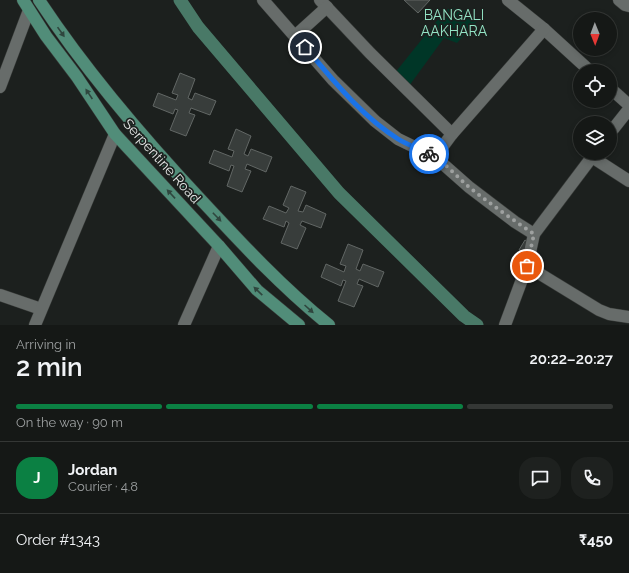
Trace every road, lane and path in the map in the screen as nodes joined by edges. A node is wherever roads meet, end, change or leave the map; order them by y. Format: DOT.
graph roads {
  1 [pos="39,0"];
  2 [pos="263,0"];
  3 [pos="508,0"];
  4 [pos="619,0"];
  5 [pos="324,4"];
  6 [pos="26,5"];
  7 [pos="629,6"];
  8 [pos="544,29"];
  9 [pos="295,36"];
  10 [pos="582,64"];
  11 [pos="0,87"];
  12 [pos="617,94"];
  13 [pos="629,105"];
  14 [pos="629,109"];
  15 [pos="617,125"];
  16 [pos="115,134"];
  17 [pos="452,134"];
  18 [pos="436,157"];
  19 [pos="589,160"];
  20 [pos="600,160"];
  21 [pos="629,181"];
  22 [pos="534,234"];
  23 [pos="220,246"];
  24 [pos="527,266"];
  25 [pos="0,295"];
  26 [pos="41,309"];
  27 [pos="629,317"];
  28 [pos="35,325"];
  29 [pos="184,325"];
  30 [pos="299,325"];
  31 [pos="329,325"];
  32 [pos="505,325"];
  1 -- 31 [label="main road, one-way"];
  2 -- 9 [label="street"];
  3 -- 8 [label="street"];
  4 -- 7 [label="street"];
  5 -- 9 [label="street"];
  5 -- 17 [label="street"];
  6 -- 11 [label="street"];
  16 -- 6 [label="main road, Serpentine Road, one-way"];
  8 -- 10 [label="street"];
  8 -- 17 [label="street"];
  9 -- 18 [label="street"];
  12 -- 13 [label="street"];
  14 -- 15 [label="street"];
  23 -- 16 [label="main road, Serpentine Road, one-way"];
  16 -- 26 [label="street"];
  17 -- 18 [label="street"];
  18 -- 22 [label="street"];
  19 -- 22 [label="street"];
  20 -- 21 [label="street"];
  22 -- 24 [label="street"];
  23 -- 29 [label="street"];
  30 -- 23 [label="main road, Serpentine Road, one-way"];
  24 -- 27 [label="street"];
  24 -- 32 [label="street"];
  25 -- 26 [label="street"];
  26 -- 28 [label="street"];
}
